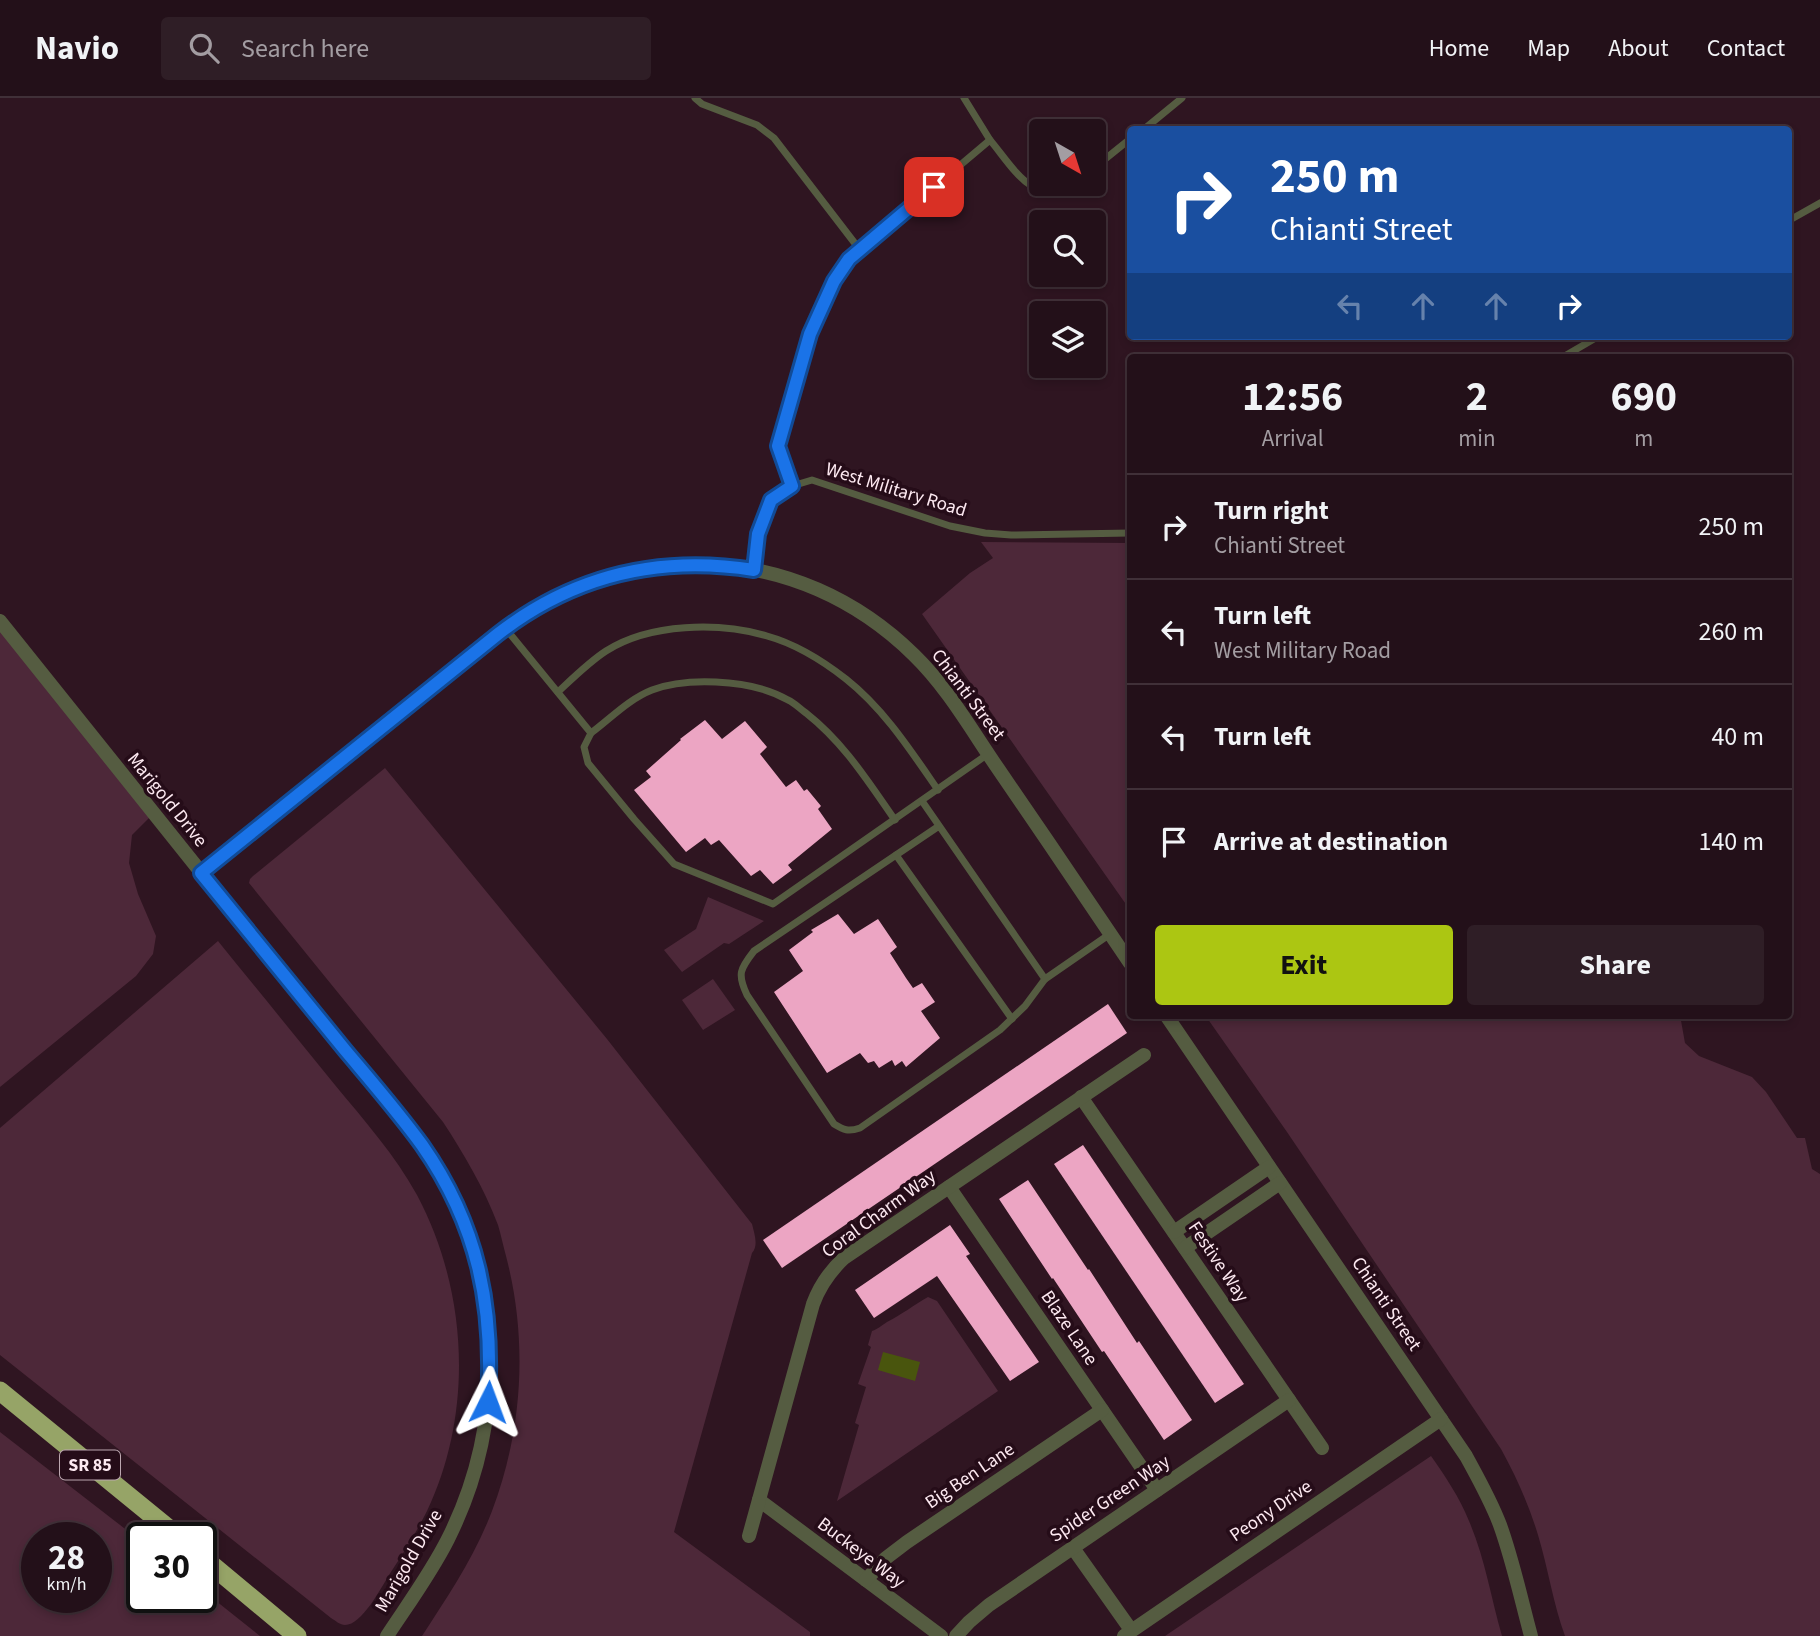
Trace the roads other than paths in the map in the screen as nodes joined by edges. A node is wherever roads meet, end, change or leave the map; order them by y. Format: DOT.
graph roads {
  1 [pos="695,98"];
  2 [pos="964,98"];
  3 [pos="1182,98"];
  4 [pos="1148,126"];
  5 [pos="990,140"];
  6 [pos="1127,142"];
  7 [pos="1106,159"];
  8 [pos="1029,186"];
  9 [pos="1820,203"];
  10 [pos="1792,219"];
  11 [pos="860,250"];
  12 [pos="1591,340"];
  13 [pos="1568,354"];
  14 [pos="792,486"];
  15 [pos="1127,533"];
  16 [pos="754,570"];
  17 [pos="0,621"];
  18 [pos="505,628"];
  19 [pos="558,692"];
  20 [pos="591,733"];
  21 [pos="988,754"];
  22 [pos="938,790"];
  23 [pos="922,801"];
  24 [pos="895,820"];
  25 [pos="939,826"];
  26 [pos="896,855"];
  27 [pos="201,873"];
  28 [pos="1110,934"];
  29 [pos="1127,959"];
  30 [pos="1045,979"];
  31 [pos="1012,1019"];
  32 [pos="1169,1019"];
  33 [pos="1144,1055"];
  34 [pos="1081,1097"];
  35 [pos="1269,1167"];
  36 [pos="1280,1183"];
  37 [pos="949,1187"];
  38 [pos="1174,1232"];
  39 [pos="1185,1248"];
  40 [pos="0,1391"];
  41 [pos="1289,1400"];
  42 [pos="1102,1410"];
  43 [pos="1441,1419"];
  44 [pos="1322,1448"];
  45 [pos="1157,1490"];
  46 [pos="759,1500"];
  47 [pos="160,1522"];
  48 [pos="749,1536"];
  49 [pos="1073,1548"];
  50 [pos="217,1569"];
  51 [pos="866,1580"];
  52 [pos="1127,1633"];
  53 [pos="297,1636"];
  54 [pos="387,1636"];
  55 [pos="941,1636"];
  56 [pos="956,1636"];
  57 [pos="1531,1636"];
  1 -- 11 [label="lane"];
  2 -- 5 [label="lane"];
  3 -- 4 [label="lane"];
  5 -- 8 [label="lane"];
  5 -- 11 [label="lane"];
  6 -- 7 [label="lane"];
  9 -- 10 [label="lane"];
  11 -- 14 [label="lane"];
  12 -- 13 [label="lane"];
  14 -- 15 [label="lane, West Military Road"];
  14 -- 16 [label="lane"];
  16 -- 18 [label="street, Chianti Street"];
  16 -- 21 [label="street, Chianti Street"];
  17 -- 27 [label="street, Marigold Drive"];
  18 -- 19 [label="lane"];
  18 -- 27 [label="street, Chianti Street"];
  19 -- 20 [label="lane"];
  19 -- 22 [label="lane"];
  20 -- 24 [label="lane"];
  20 -- 24 [label="lane"];
  21 -- 22 [label="lane"];
  21 -- 28 [label="street, Chianti Street"];
  22 -- 23 [label="lane"];
  23 -- 24 [label="lane"];
  23 -- 25 [label="lane"];
  25 -- 26 [label="lane"];
  25 -- 30 [label="lane"];
  26 -- 31 [label="lane"];
  26 -- 31 [label="lane"];
  27 -- 54 [label="street, Marigold Drive"];
  28 -- 29 [label="street, Chianti Street"];
  28 -- 30 [label="lane"];
  30 -- 31 [label="lane"];
  32 -- 35 [label="street, Chianti Street"];
  33 -- 34 [label="street, Coral Charm Way"];
  34 -- 37 [label="street, Coral Charm Way"];
  34 -- 38 [label="street, Festive Way"];
  35 -- 36 [label="street, Chianti Street"];
  35 -- 38 [label="street"];
  36 -- 39 [label="street"];
  36 -- 43 [label="street, Chianti Street"];
  37 -- 42 [label="street, Blaze Lane"];
  37 -- 46 [label="street, Coral Charm Way"];
  38 -- 39 [label="street, Festive Way"];
  39 -- 41 [label="street, Festive Way"];
  40 -- 47 [label="highway, SR 85"];
  41 -- 44 [label="street, Festive Way"];
  41 -- 45 [label="street, Spider Green Way"];
  42 -- 45 [label="street, Blaze Lane"];
  42 -- 51 [label="street, Big Ben Lane"];
  43 -- 52 [label="street, Peony Drive"];
  43 -- 57 [label="street, Chianti Street"];
  45 -- 49 [label="street, Spider Green Way"];
  46 -- 48 [label="street, Coral Charm Way"];
  46 -- 51 [label="street, Buckeye Way"];
  49 -- 52 [label="street"];
  49 -- 56 [label="street, Spider Green Way"];
  50 -- 53 [label="highway"];
  51 -- 55 [label="street, Buckeye Way"];
}
